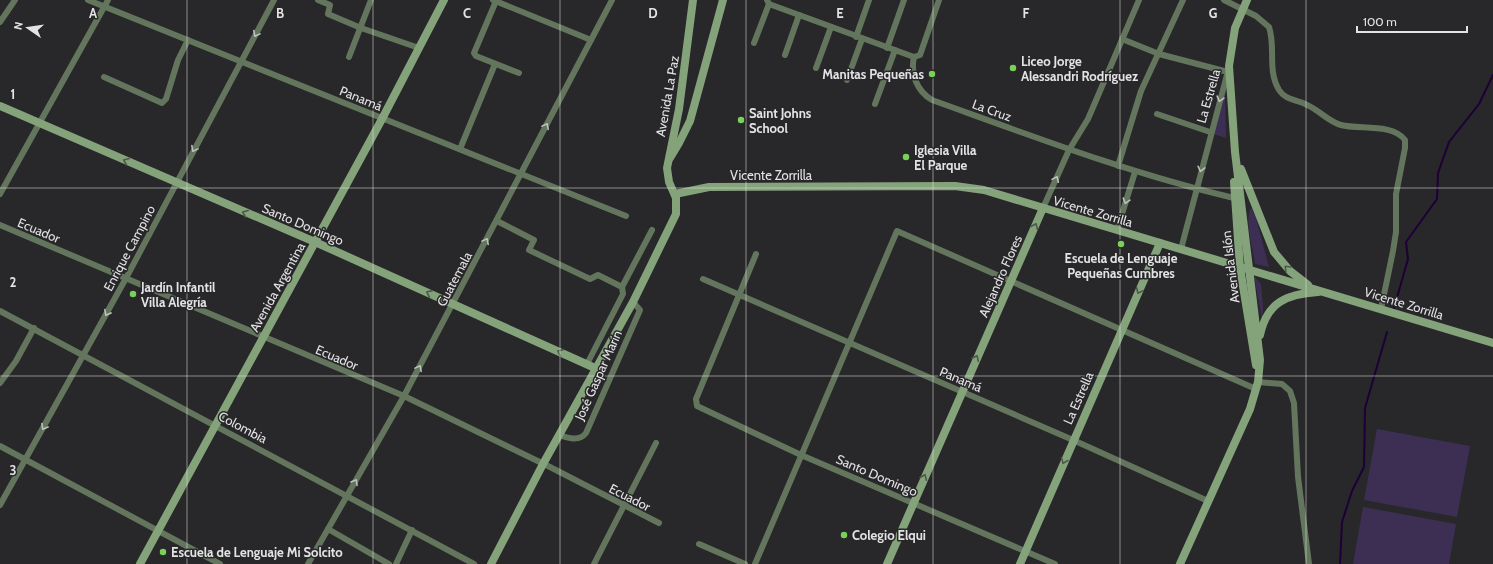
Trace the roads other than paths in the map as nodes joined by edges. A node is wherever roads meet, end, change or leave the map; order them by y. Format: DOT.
graph roads {
  1 [pos="15,0"];
  2 [pos="88,0"];
  3 [pos="108,0"];
  4 [pos="274,0"];
  5 [pos="318,0"];
  6 [pos="371,0"];
  7 [pos="444,0"];
  8 [pos="612,0"];
  9 [pos="693,0"];
  10 [pos="723,0"];
  11 [pos="868,0"];
  12 [pos="904,0"];
  13 [pos="939,0"];
  14 [pos="1139,0"];
  15 [pos="1183,0"];
  16 [pos="1224,0"];
  17 [pos="1246,0"];
  18 [pos="494,1"];
  19 [pos="768,2"];
  20 [pos="104,7"];
  21 [pos="1242,9"];
  22 [pos="799,15"];
  23 [pos="0,22"];
  24 [pos="831,27"];
  25 [pos="361,28"];
  26 [pos="859,38"];
  27 [pos="1122,39"];
  28 [pos="188,40"];
  29 [pos="591,40"];
  30 [pos="754,44"];
  31 [pos="420,48"];
  32 [pos="887,48"];
  33 [pos="895,50"];
  34 [pos="1159,54"];
  35 [pos="785,55"];
  36 [pos="349,57"];
  37 [pos="914,57"];
  38 [pos="241,61"];
  39 [pos="495,64"];
  40 [pos="816,68"];
  41 [pos="1228,69"];
  42 [pos="519,73"];
  43 [pos="104,77"];
  44 [pos="847,80"];
  45 [pos="875,104"];
  46 [pos="0,106"];
  47 [pos="1157,114"];
  48 [pos="382,119"];
  49 [pos="39,124"];
  50 [pos="1210,132"];
  51 [pos="460,149"];
  52 [pos="1069,150"];
  53 [pos="1235,152"];
  54 [pos="667,162"];
  55 [pos="1118,166"];
  56 [pos="1135,172"];
  57 [pos="520,175"];
  58 [pos="176,183"];
  59 [pos="1196,189"];
  60 [pos="0,194"];
  61 [pos="675,194"];
  62 [pos="1237,196"];
  63 [pos="1043,208"];
  64 [pos="626,216"];
  65 [pos="497,221"];
  66 [pos="0,225"];
  67 [pos="652,230"];
  68 [pos="1117,230"];
  69 [pos="315,242"];
  70 [pos="1160,243"];
  71 [pos="1181,249"];
  72 [pos="756,254"];
  73 [pos="1244,269"];
  74 [pos="703,279"];
  75 [pos="125,280"];
  76 [pos="1011,281"];
  77 [pos="622,287"];
  78 [pos="1322,291"];
  79 [pos="738,295"];
  80 [pos="633,302"];
  81 [pos="453,304"];
  82 [pos="1381,309"];
  83 [pos="0,311"];
  84 [pos="34,328"];
  85 [pos="1122,330"];
  86 [pos="263,338"];
  87 [pos="1259,341"];
  88 [pos="850,343"];
  89 [pos="1493,343"];
  90 [pos="83,354"];
  91 [pos="587,364"];
  92 [pos="595,368"];
  93 [pos="0,383"];
  94 [pos="1258,383"];
  95 [pos="961,391"];
  96 [pos="404,396"];
  97 [pos="216,424"];
  98 [pos="559,435"];
  99 [pos="1073,440"];
  100 [pos="656,443"];
  101 [pos="0,446"];
  102 [pos="801,455"];
  103 [pos="26,460"];
  104 [pos="543,464"];
  105 [pos="347,495"];
  106 [pos="1208,501"];
  107 [pos="912,503"];
  108 [pos="0,504"];
  109 [pos="623,506"];
  110 [pos="659,523"];
  111 [pos="328,529"];
  112 [pos="412,530"];
  113 [pos="158,531"];
  114 [pos="699,544"];
  115 [pos="1025,552"];
  116 [pos="378,558"];
  117 [pos="140,564"];
  118 [pos="220,564"];
  119 [pos="308,564"];
  120 [pos="375,564"];
  121 [pos="389,564"];
  122 [pos="396,564"];
  123 [pos="474,564"];
  124 [pos="491,564"];
  125 [pos="594,564"];
  126 [pos="745,564"];
  127 [pos="754,564"];
  128 [pos="886,564"];
  129 [pos="1020,564"];
  130 [pos="1055,564"];
  131 [pos="1180,564"];
  132 [pos="1309,564"];
  1 -- 23 [label="street"];
  2 -- 20 [label="street, Panamá"];
  3 -- 20 [label="street"];
  4 -- 38 [label="street, Enrique Campino, one-way"];
  5 -- 25 [label="street"];
  6 -- 25 [label="street"];
  7 -- 31 [label="main road, Avenida Argentina"];
  8 -- 29 [label="street, Guatemala"];
  9 -- 54 [label="main road, Avenida La Paz"];
  10 -- 54 [label="main road"];
  11 -- 26 [label="street"];
  12 -- 32 [label="street"];
  13 -- 37 [label="street"];
  14 -- 27 [label="street, Alejandro Flores"];
  15 -- 34 [label="street"];
  16 -- 21 [label="street"];
  17 -- 21 [label="main road, Avenida Islón"];
  18 -- 29 [label="street"];
  18 -- 39 [label="street"];
  19 -- 22 [label="street"];
  19 -- 30 [label="street"];
  20 -- 28 [label="street, Panamá"];
  20 -- 49 [label="street"];
  21 -- 41 [label="main road, Avenida Islón"];
  21 -- 82 [label="street"];
  22 -- 24 [label="street"];
  22 -- 35 [label="street"];
  24 -- 26 [label="street"];
  24 -- 40 [label="street"];
  25 -- 31 [label="street"];
  25 -- 36 [label="street"];
  26 -- 32 [label="street"];
  26 -- 44 [label="street"];
  27 -- 34 [label="street"];
  27 -- 52 [label="street, Alejandro Flores"];
  28 -- 38 [label="street, Panamá"];
  28 -- 43 [label="street"];
  57 -- 29 [label="street, Guatemala, one-way"];
  31 -- 48 [label="main road, Avenida Argentina"];
  32 -- 33 [label="street"];
  33 -- 37 [label="street"];
  33 -- 45 [label="street"];
  34 -- 41 [label="street"];
  34 -- 55 [label="street"];
  37 -- 52 [label="street, La Cruz"];
  38 -- 48 [label="street, Panamá"];
  38 -- 58 [label="street, Enrique Campino, one-way"];
  39 -- 42 [label="street"];
  39 -- 51 [label="street"];
  41 -- 50 [label="street, La Estrella, one-way"];
  41 -- 53 [label="main road, Avenida Islón"];
  46 -- 49 [label="main road, Santo Domingo"];
  47 -- 50 [label="street"];
  48 -- 51 [label="street, Panamá"];
  48 -- 69 [label="main road, Avenida Argentina"];
  58 -- 49 [label="main road, Santo Domingo, one-way"];
  49 -- 60 [label="street"];
  50 -- 59 [label="street, La Estrella, one-way"];
  51 -- 57 [label="street, Panamá"];
  52 -- 55 [label="street, La Cruz"];
  63 -- 52 [label="street, Alejandro Flores, one-way"];
  53 -- 62 [label="main road, Avenida Islón"];
  78 -- 53 [label="main road, one-way"];
  54 -- 61 [label="main road, Avenida La Paz"];
  55 -- 56 [label="street, La Cruz"];
  56 -- 59 [label="street, La Cruz"];
  56 -- 68 [label="street, one-way"];
  57 -- 64 [label="street, Panamá"];
  57 -- 65 [label="street, Guatemala"];
  69 -- 58 [label="main road, Santo Domingo, one-way"];
  58 -- 75 [label="street, Enrique Campino"];
  59 -- 62 [label="street, La Cruz"];
  59 -- 71 [label="street, La Estrella"];
  61 -- 63 [label="main road, Vicente Zorrilla"];
  61 -- 80 [label="main road, José Gaspar Marín"];
  62 -- 73 [label="main road, Avenida Islón"];
  63 -- 68 [label="main road, Vicente Zorrilla"];
  76 -- 63 [label="main road, Alejandro Flores, one-way"];
  65 -- 77 [label="street"];
  81 -- 65 [label="street, Guatemala, one-way"];
  66 -- 75 [label="street, Ecuador"];
  67 -- 77 [label="street"];
  68 -- 70 [label="main road, Vicente Zorrilla"];
  81 -- 69 [label="main road, Santo Domingo, one-way"];
  69 -- 86 [label="main road, Avenida Argentina"];
  70 -- 71 [label="main road, Vicente Zorrilla"];
  70 -- 85 [label="main road, La Estrella, one-way"];
  71 -- 73 [label="main road, Vicente Zorrilla"];
  72 -- 79 [label="street"];
  73 -- 78 [label="main road, Vicente Zorrilla"];
  73 -- 87 [label="main road, Avenida Islón"];
  73 -- 94 [label="main road, Avenida Islón"];
  74 -- 79 [label="street, Panamá"];
  75 -- 86 [label="street, Ecuador"];
  75 -- 90 [label="street, Enrique Campino, one-way"];
  76 -- 85 [label="street"];
  76 -- 88 [label="street"];
  95 -- 76 [label="main road, Alejandro Flores, one-way"];
  77 -- 91 [label="street"];
  78 -- 82 [label="main road, Vicente Zorrilla"];
  78 -- 87 [label="main road"];
  79 -- 88 [label="street, Panamá"];
  79 -- 102 [label="street, Santo Domingo"];
  80 -- 92 [label="main road, José Gaspar Marín"];
  80 -- 98 [label="street, José Gaspar Marín"];
  91 -- 81 [label="main road, Santo Domingo, one-way"];
  96 -- 81 [label="street, Guatemala, one-way"];
  82 -- 89 [label="main road, Vicente Zorrilla"];
  83 -- 84 [label="street, Colombia"];
  84 -- 90 [label="street, Colombia"];
  84 -- 93 [label="street"];
  85 -- 94 [label="street"];
  85 -- 99 [label="main road, La Estrella"];
  86 -- 96 [label="street, Ecuador"];
  86 -- 97 [label="main road, Avenida Argentina"];
  87 -- 94 [label="main road, Avenida Islón"];
  88 -- 95 [label="street, Panamá"];
  88 -- 102 [label="street"];
  90 -- 97 [label="street, Colombia"];
  90 -- 103 [label="street, Enrique Campino, one-way"];
  91 -- 92 [label="main road, Santo Domingo"];
  92 -- 98 [label="main road, José Gaspar Marín"];
  94 -- 106 [label="main road, Avenida Islón"];
  94 -- 132 [label="street"];
  95 -- 99 [label="street, Panamá"];
  107 -- 95 [label="main road, Alejandro Flores, one-way"];
  96 -- 104 [label="street, Ecuador"];
  105 -- 96 [label="street, Guatemala, one-way"];
  97 -- 105 [label="street, Colombia"];
  97 -- 113 [label="main road, Avenida Argentina"];
  98 -- 104 [label="main road, José Gaspar Marín"];
  99 -- 106 [label="street, Panamá"];
  99 -- 115 [label="main road, La Estrella, one-way"];
  100 -- 109 [label="street"];
  101 -- 103 [label="street"];
  102 -- 107 [label="street, Santo Domingo"];
  102 -- 127 [label="street"];
  103 -- 108 [label="street, Enrique Campino"];
  103 -- 113 [label="street"];
  104 -- 109 [label="street, Ecuador"];
  104 -- 124 [label="main road, José Gaspar Marín"];
  105 -- 111 [label="street, Guatemala"];
  105 -- 112 [label="street, Colombia"];
  106 -- 131 [label="main road, Avenida Islón"];
  107 -- 115 [label="street, Santo Domingo"];
  107 -- 128 [label="main road, Alejandro Flores"];
  109 -- 110 [label="street, Ecuador"];
  109 -- 125 [label="street"];
  111 -- 116 [label="street"];
  111 -- 119 [label="street, Guatemala"];
  112 -- 122 [label="street"];
  112 -- 123 [label="street, Colombia"];
  113 -- 117 [label="main road, Avenida Argentina"];
  113 -- 118 [label="street"];
  114 -- 126 [label="street"];
  115 -- 129 [label="main road, La Estrella"];
  115 -- 130 [label="street, Santo Domingo"];
  116 -- 120 [label="street"];
  116 -- 121 [label="street"];
}
